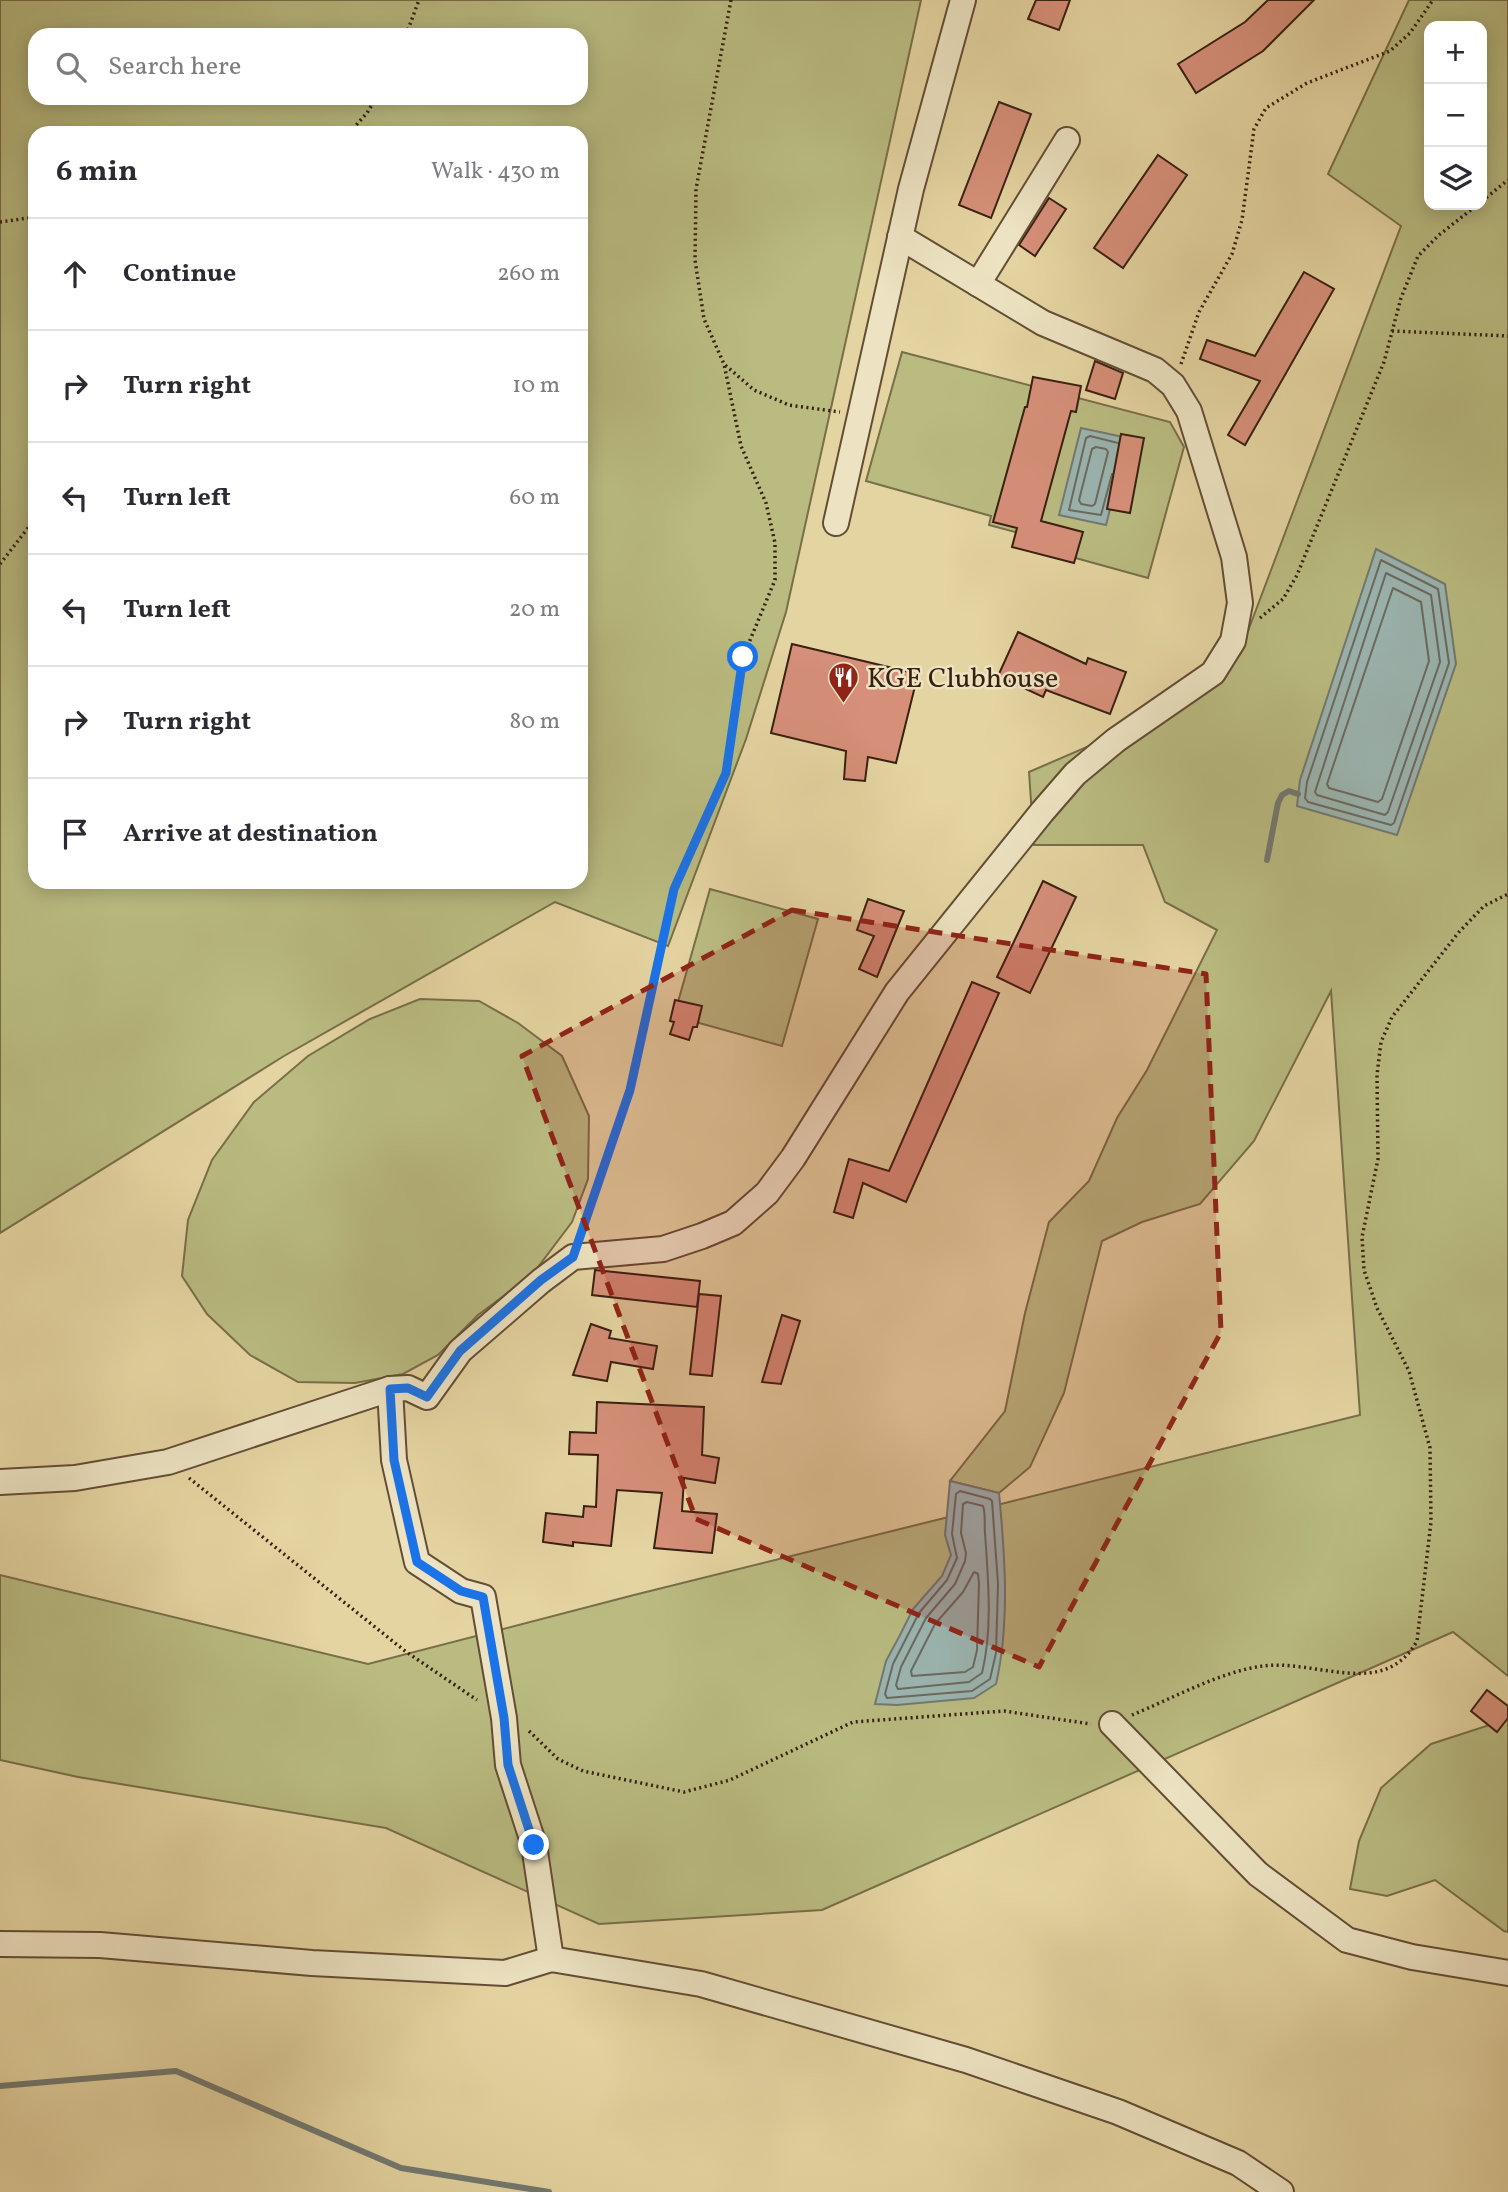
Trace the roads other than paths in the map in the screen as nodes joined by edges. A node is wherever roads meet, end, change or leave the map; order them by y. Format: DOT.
graph roads {
  1 [pos="963,0"];
  2 [pos="1067,139"];
  3 [pos="900,237"];
  4 [pos="978,284"];
  5 [pos="836,523"];
  6 [pos="390,1389"];
  7 [pos="0,1482"];
  8 [pos="1112,1724"];
  9 [pos="0,1944"];
  10 [pos="551,1959"];
  11 [pos="1508,1973"];
  12 [pos="1281,2192"];
  1 -- 3 [label="street"];
  2 -- 4 [label="street"];
  3 -- 4 [label="street"];
  3 -- 5 [label="street"];
  4 -- 6 [label="street"];
  6 -- 7 [label="street"];
  6 -- 10 [label="street"];
  8 -- 11 [label="street"];
  9 -- 10 [label="street"];
  10 -- 12 [label="street"];
}
